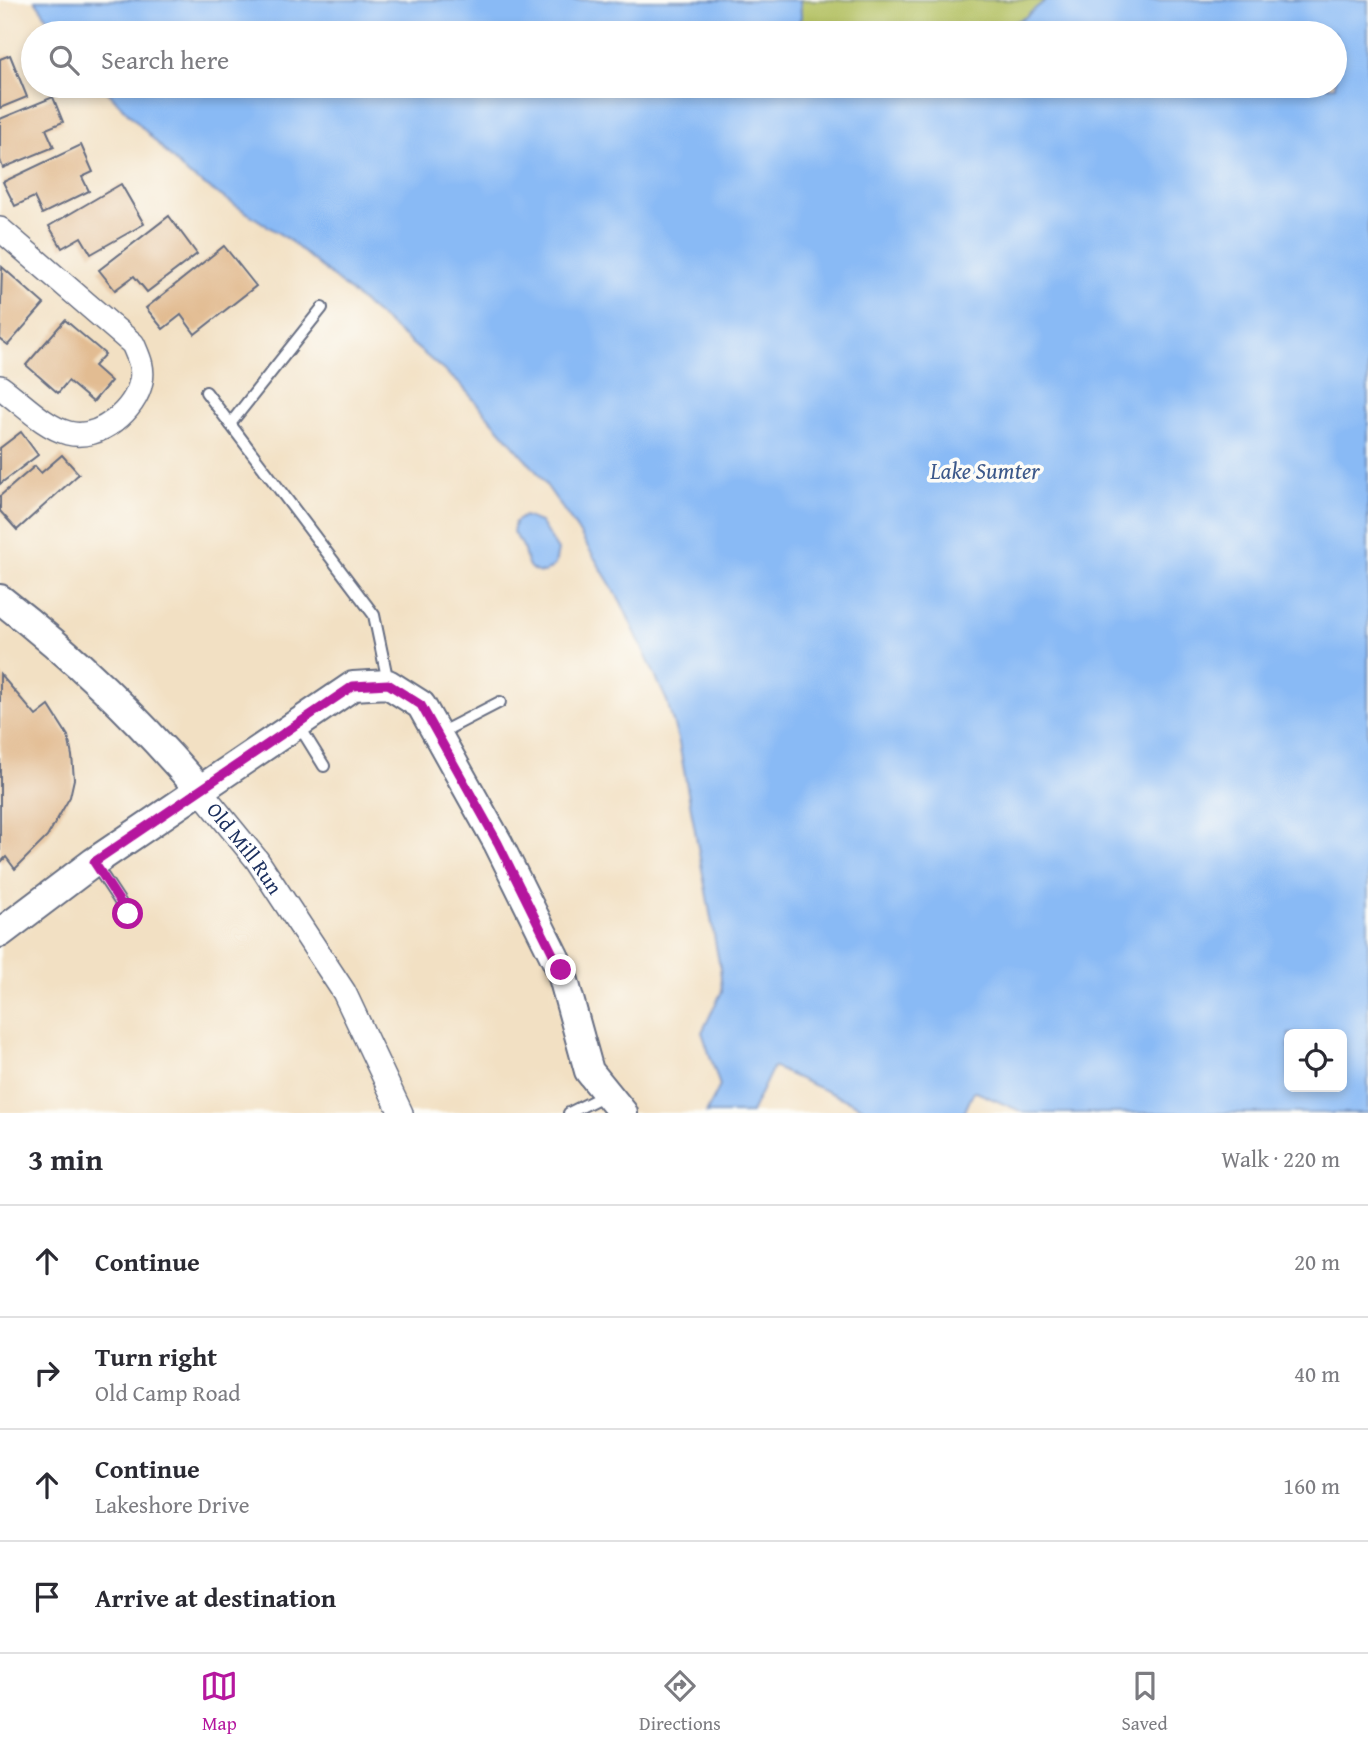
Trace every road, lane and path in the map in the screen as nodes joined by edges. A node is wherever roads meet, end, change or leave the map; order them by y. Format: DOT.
graph roads {
  1 [pos="0,229"];
  2 [pos="322,308"];
  3 [pos="0,387"];
  4 [pos="206,392"];
  5 [pos="230,424"];
  6 [pos="0,599"];
  7 [pos="388,684"];
  8 [pos="500,702"];
  9 [pos="297,723"];
  10 [pos="437,735"];
  11 [pos="324,766"];
  12 [pos="199,789"];
  13 [pos="94,862"];
  14 [pos="128,914"];
  15 [pos="0,933"];
  16 [pos="615,1104"];
  17 [pos="401,1113"];
  18 [pos="569,1113"];
  1 -- 3 [label="street"];
  2 -- 5 [label="lane"];
  4 -- 5 [label="lane"];
  5 -- 7 [label="lane"];
  6 -- 12 [label="street, Old Mill Run"];
  7 -- 9 [label="street"];
  7 -- 10 [label="street"];
  8 -- 10 [label="lane"];
  9 -- 11 [label="lane"];
  9 -- 12 [label="street"];
  10 -- 16 [label="street"];
  12 -- 13 [label="street"];
  12 -- 17 [label="street, Old Mill Run"];
  13 -- 14 [label="lane"];
  13 -- 15 [label="street"];
  16 -- 18 [label="lane"];
}
